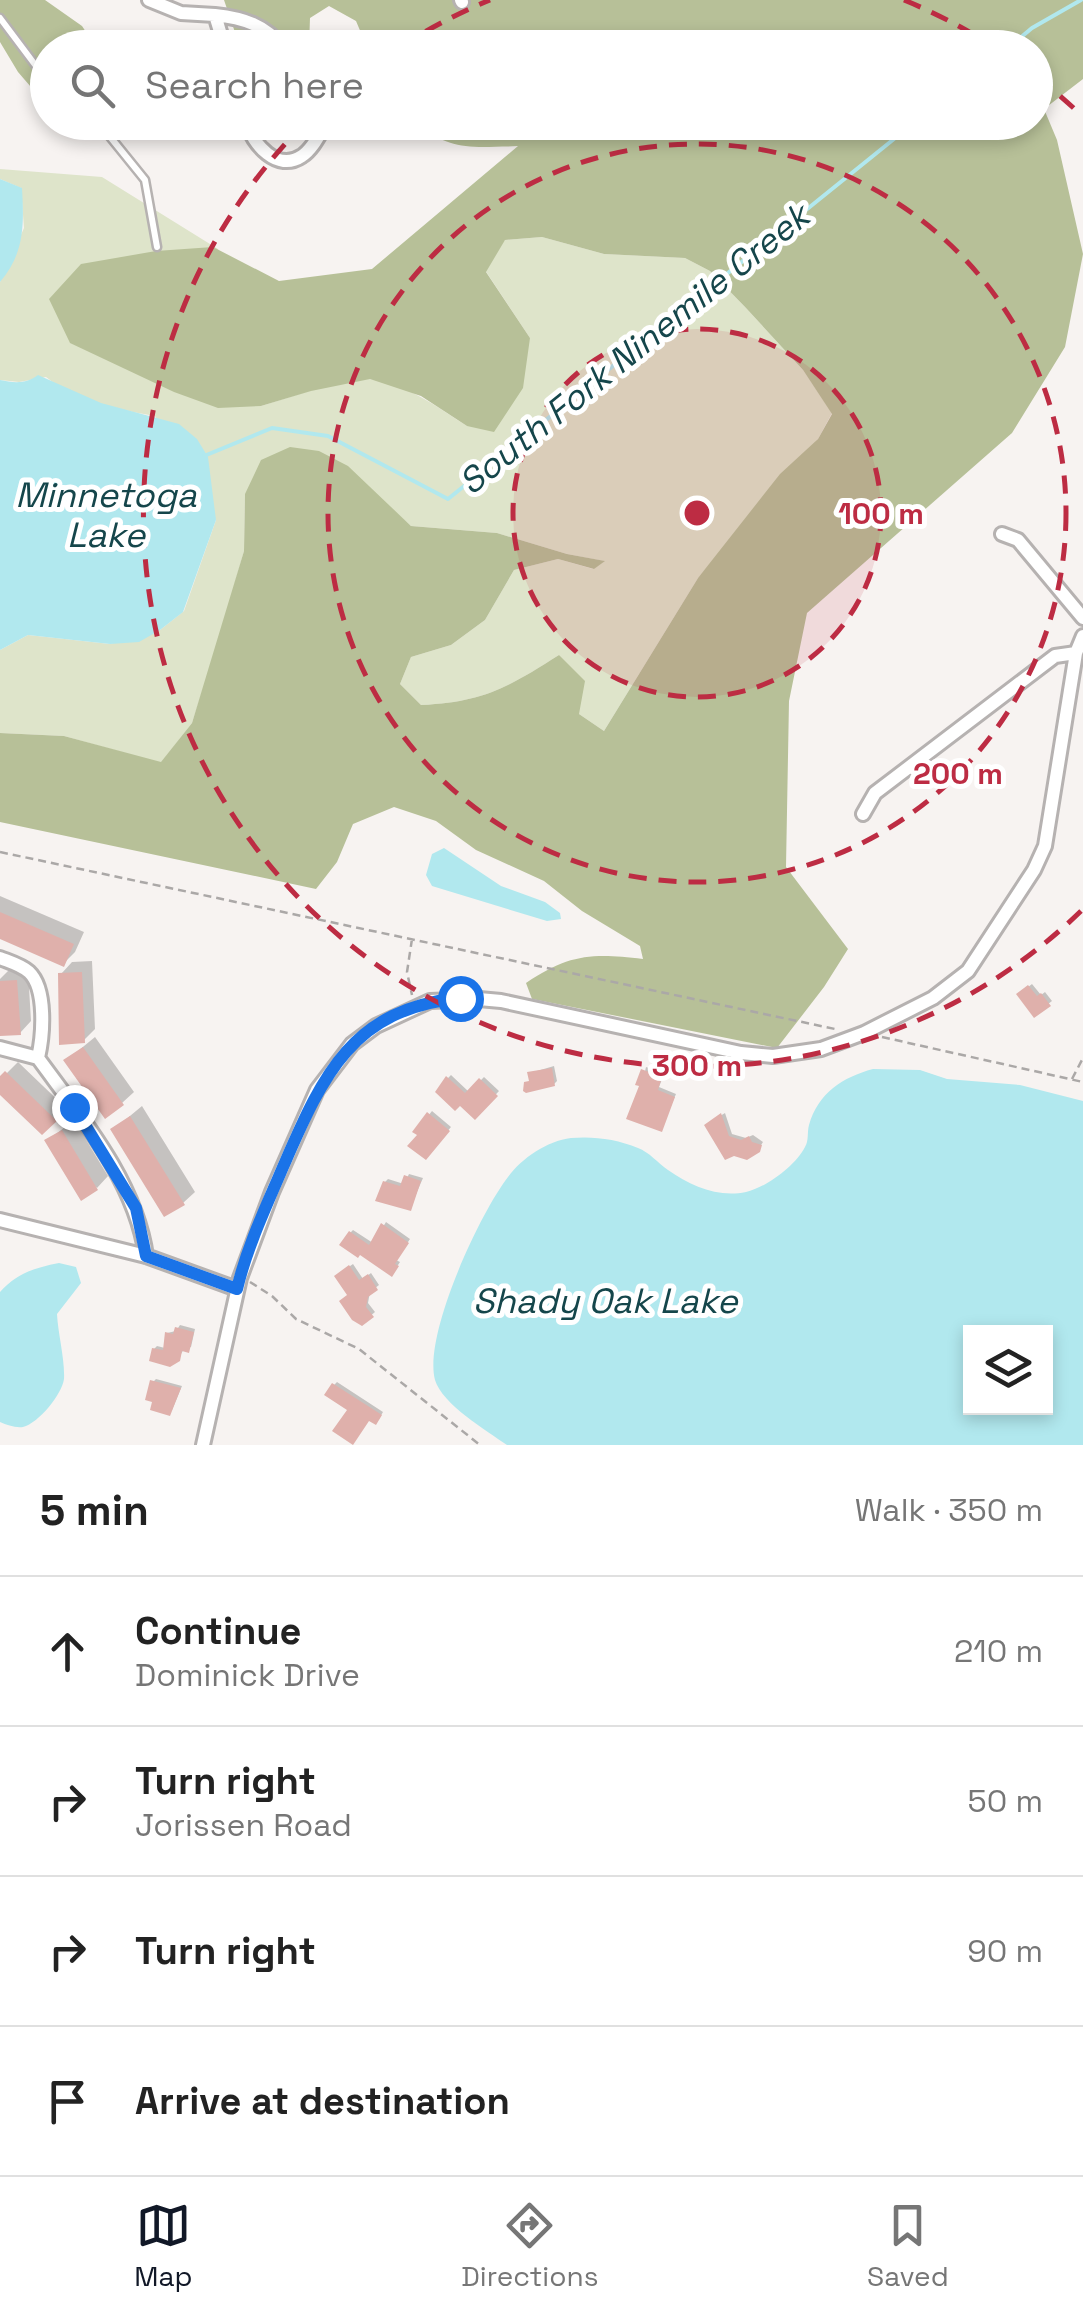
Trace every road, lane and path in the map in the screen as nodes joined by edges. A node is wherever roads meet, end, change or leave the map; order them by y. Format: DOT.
graph roads {
  1 [pos="149,0"];
  2 [pos="215,16"];
  3 [pos="0,18"];
  4 [pos="219,30"];
  5 [pos="266,30"];
  6 [pos="30,58"];
  7 [pos="113,140"];
  8 [pos="254,140"];
  9 [pos="314,140"];
  10 [pos="157,247"];
  11 [pos="1002,534"];
  12 [pos="1083,618"];
  13 [pos="1083,636"];
  14 [pos="1076,654"];
  15 [pos="863,814"];
  16 [pos="0,852"];
  17 [pos="412,940"];
  18 [pos="0,958"];
  19 [pos="413,997"];
  20 [pos="864,1033"];
  21 [pos="0,1048"];
  22 [pos="38,1058"];
  23 [pos="1083,1058"];
  24 [pos="1072,1080"];
  25 [pos="1083,1082"];
  26 [pos="0,1220"];
  27 [pos="146,1256"];
  28 [pos="243,1285"];
  29 [pos="203,1445"];
  30 [pos="480,1445"];
  1 -- 2 [label="street"];
  2 -- 4 [label="street"];
  2 -- 5 [label="street"];
  3 -- 6 [label="lane"];
  7 -- 10 [label="lane"];
  8 -- 9 [label="street"];
  11 -- 12 [label="street"];
  13 -- 14 [label="street"];
  14 -- 15 [label="street"];
  14 -- 20 [label="street"];
  16 -- 17 [label="path"];
  17 -- 19 [label="path"];
  17 -- 20 [label="path"];
  18 -- 22 [label="street"];
  20 -- 24 [label="path"];
  20 -- 28 [label="street"];
  21 -- 22 [label="street"];
  22 -- 27 [label="street"];
  23 -- 24 [label="path"];
  24 -- 25 [label="path"];
  26 -- 27 [label="street"];
  27 -- 28 [label="street"];
  28 -- 29 [label="street"];
  28 -- 30 [label="path"];
}
